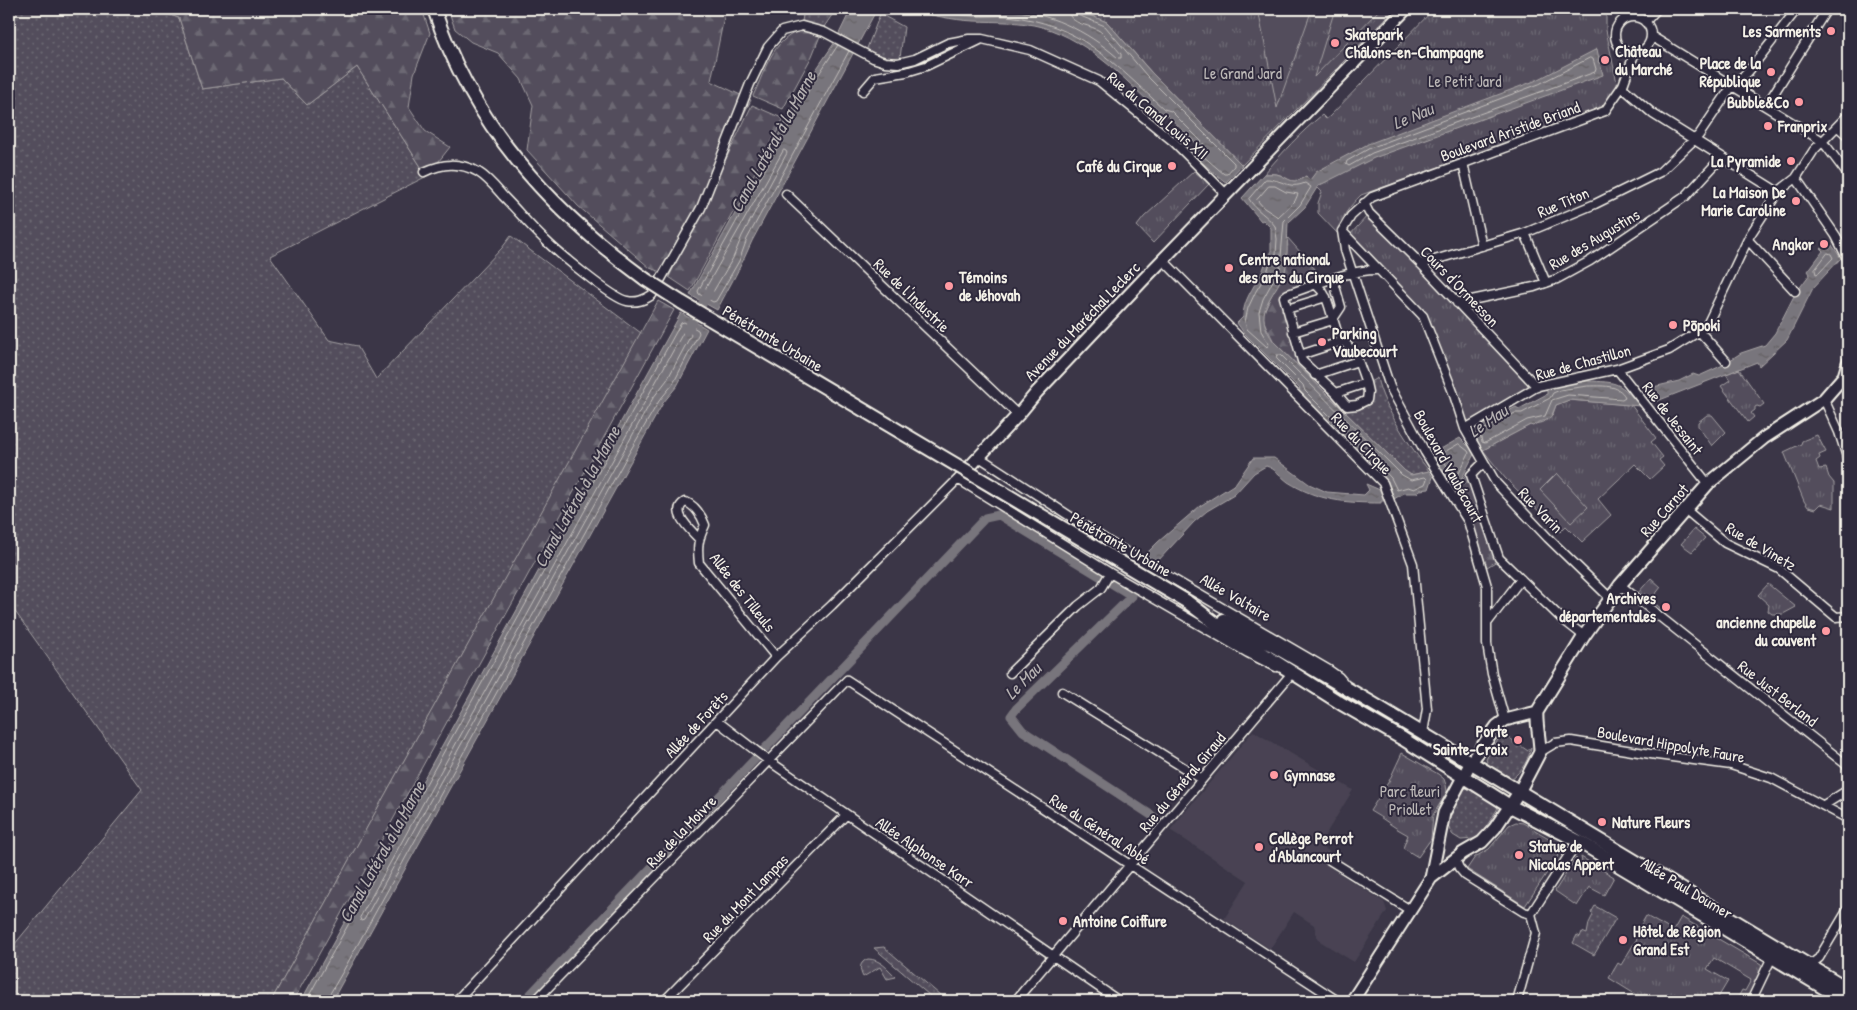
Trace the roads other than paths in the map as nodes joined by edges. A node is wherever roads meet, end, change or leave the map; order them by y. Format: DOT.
graph roads {
  1 [pos="434,9"];
  2 [pos="1406,9"];
  3 [pos="1622,9"];
  4 [pos="1657,9"];
  5 [pos="1797,9"];
  6 [pos="1827,9"];
  7 [pos="1625,18"];
  8 [pos="1645,22"];
  9 [pos="1651,36"];
  10 [pos="982,40"];
  11 [pos="1634,52"];
  12 [pos="1732,86"];
  13 [pos="1622,87"];
  14 [pos="863,91"];
  15 [pos="1766,106"];
  16 [pos="1848,115"];
  17 [pos="1838,127"];
  18 [pos="1848,136"];
  19 [pos="1697,137"];
  20 [pos="1823,142"];
  21 [pos="1722,157"];
  22 [pos="1463,163"];
  23 [pos="424,172"];
  24 [pos="1848,175"];
  25 [pos="1796,178"];
  26 [pos="1778,192"];
  27 [pos="786,194"];
  28 [pos="1226,194"];
  29 [pos="1364,203"];
  30 [pos="1342,231"];
  31 [pos="1525,233"];
  32 [pos="1748,240"];
  33 [pos="1845,244"];
  34 [pos="1482,246"];
  35 [pos="1846,257"];
  36 [pos="1163,260"];
  37 [pos="1370,260"];
  38 [pos="1420,264"];
  39 [pos="1379,270"];
  40 [pos="1352,273"];
  41 [pos="1333,280"];
  42 [pos="1546,283"];
  43 [pos="1316,285"];
  44 [pos="1795,291"];
  45 [pos="1326,297"];
  46 [pos="1457,303"];
  47 [pos="1287,309"];
  48 [pos="1333,320"];
  49 [pos="1293,332"];
  50 [pos="1700,332"];
  51 [pos="1343,341"];
  52 [pos="1300,355"];
  53 [pos="1358,361"];
  54 [pos="1726,362"];
  55 [pos="1848,363"];
  56 [pos="1617,369"];
  57 [pos="1315,375"];
  58 [pos="1846,379"];
  59 [pos="1366,383"];
  60 [pos="1537,387"];
  61 [pos="1336,393"];
  62 [pos="1824,399"];
  63 [pos="1018,415"];
  64 [pos="1465,429"];
  65 [pos="979,458"];
  66 [pos="1848,460"];
  67 [pos="1484,462"];
  68 [pos="961,476"];
  69 [pos="1708,484"];
  70 [pos="1686,510"];
  71 [pos="698,539"];
  72 [pos="1109,575"];
  73 [pos="1521,579"];
  74 [pos="1620,585"];
  75 [pos="1610,598"];
  76 [pos="1186,601"];
  77 [pos="1848,616"];
  78 [pos="1488,622"];
  79 [pos="1584,636"];
  80 [pos="776,657"];
  81 [pos="1010,673"];
  82 [pos="1292,673"];
  83 [pos="847,680"];
  84 [pos="1347,688"];
  85 [pos="1062,692"];
  86 [pos="1537,712"];
  87 [pos="1508,720"];
  88 [pos="717,721"];
  89 [pos="1423,733"];
  90 [pos="1540,746"];
  91 [pos="768,760"];
  92 [pos="1471,762"];
  93 [pos="1848,766"];
  94 [pos="1463,777"];
  95 [pos="1202,779"];
  96 [pos="1848,790"];
  97 [pos="1519,792"];
  98 [pos="1824,805"];
  99 [pos="1510,806"];
  100 [pos="846,815"];
  101 [pos="1848,819"];
  102 [pos="1578,842"];
  103 [pos="1438,846"];
  104 [pos="1328,859"];
  105 [pos="1455,859"];
  106 [pos="1130,865"];
  107 [pos="1430,878"];
  108 [pos="1848,909"];
  109 [pos="1410,910"];
  110 [pos="1531,914"];
  111 [pos="1053,956"];
  112 [pos="1772,957"];
  113 [pos="1806,964"];
  114 [pos="1848,989"];
  115 [pos="456,1001"];
  116 [pos="535,1001"];
  117 [pos="664,1001"];
  118 [pos="1015,1001"];
  119 [pos="1119,1001"];
  120 [pos="1338,1001"];
  121 [pos="1352,1001"];
  122 [pos="1517,1001"];
  123 [pos="1751,1001"];
  124 [pos="1846,1001"];
  1 -- 76 [label="main road, Pénétrante Urbaine, bridge"];
  2 -- 28 [label="main road, Avenue du Maréchal Leclerc"];
  3 -- 7 [label="street"];
  4 -- 8 [label="street"];
  5 -- 12 [label="street"];
  6 -- 15 [label="street"];
  7 -- 8 [label="street"];
  7 -- 11 [label="street"];
  8 -- 9 [label="street"];
  9 -- 11 [label="street"];
  9 -- 12 [label="street"];
  10 -- 14 [label="street"];
  10 -- 23 [label="street, Rue du Canal Louis XII"];
  10 -- 28 [label="street, Rue du Canal Louis XII"];
  11 -- 13 [label="street, Boulevard Aristide Briand"];
  12 -- 15 [label="street"];
  12 -- 19 [label="street, Rue Titon"];
  13 -- 19 [label="street"];
  13 -- 22 [label="street, Boulevard Aristide Briand"];
  15 -- 20 [label="street"];
  16 -- 17 [label="street"];
  17 -- 18 [label="street"];
  17 -- 20 [label="street"];
  19 -- 21 [label="street"];
  19 -- 31 [label="street, Rue Titon"];
  20 -- 24 [label="street"];
  20 -- 25 [label="street"];
  21 -- 26 [label="street"];
  21 -- 42 [label="street, Rue des Augustins"];
  22 -- 29 [label="street, Boulevard Aristide Briand"];
  22 -- 34 [label="street"];
  25 -- 26 [label="street"];
  25 -- 33 [label="street"];
  26 -- 32 [label="street, Rue de Chastillon"];
  27 -- 63 [label="street, Rue de l'Industrie"];
  28 -- 36 [label="main road, Avenue du Maréchal Leclerc"];
  29 -- 30 [label="street"];
  29 -- 38 [label="street, Cours d'Ormesson"];
  30 -- 37 [label="street, Boulevard Vaubécourt"];
  30 -- 40 [label="street, Boulevard Vaubécourt"];
  31 -- 34 [label="street, Rue Titon"];
  31 -- 42 [label="street"];
  32 -- 44 [label="street"];
  32 -- 50 [label="street, Rue de Chastillon"];
  33 -- 35 [label="street"];
  34 -- 38 [label="street, Rue Titon"];
  36 -- 63 [label="main road, Avenue du Maréchal Leclerc"];
  36 -- 89 [label="street, Rue du Cirque"];
  37 -- 39 [label="street, Boulevard Vaubécourt"];
  37 -- 40 [label="street"];
  38 -- 46 [label="street, Cours d'Ormesson"];
  39 -- 40 [label="street"];
  39 -- 64 [label="street, Boulevard Vaubécourt"];
  40 -- 41 [label="street"];
  40 -- 78 [label="street, Boulevard Vaubécourt"];
  41 -- 43 [label="street"];
  41 -- 45 [label="street"];
  41 -- 48 [label="street"];
  42 -- 46 [label="street, Rue des Augustins"];
  43 -- 45 [label="street"];
  43 -- 47 [label="street"];
  45 -- 47 [label="street"];
  45 -- 48 [label="street"];
  46 -- 60 [label="street, Cours d'Ormesson"];
  47 -- 49 [label="street"];
  48 -- 49 [label="street"];
  48 -- 51 [label="street"];
  49 -- 52 [label="street"];
  50 -- 54 [label="street"];
  50 -- 56 [label="street, Rue de Chastillon"];
  51 -- 52 [label="street"];
  51 -- 53 [label="street"];
  52 -- 57 [label="street"];
  53 -- 57 [label="street"];
  53 -- 59 [label="street"];
  55 -- 58 [label="main road, Rue Carnot"];
  56 -- 60 [label="street, Rue de Chastillon"];
  56 -- 69 [label="street, Rue de Jessaint"];
  57 -- 61 [label="street"];
  58 -- 62 [label="main road, Rue Carnot"];
  59 -- 61 [label="street"];
  59 -- 61 [label="street"];
  60 -- 64 [label="street, Rue de Chastillon"];
  62 -- 66 [label="street"];
  62 -- 69 [label="main road, Rue Carnot"];
  63 -- 65 [label="main road, Avenue du Maréchal Leclerc"];
  64 -- 67 [label="street, Rue Varin"];
  65 -- 68 [label="main road, Avenue du Maréchal Leclerc"];
  65 -- 84 [label="street, Allée Voltaire"];
  67 -- 73 [label="street"];
  67 -- 75 [label="street, Rue Varin"];
  68 -- 72 [label="street, Allée Voltaire"];
  68 -- 80 [label="street, Allée de Forêts"];
  69 -- 70 [label="main road, Rue Carnot"];
  70 -- 74 [label="main road, Rue Carnot"];
  70 -- 77 [label="street, Rue de Vinetz"];
  71 -- 71 [label="street, Allée des Tilleuls"];
  71 -- 80 [label="street, Allée des Tilleuls"];
  72 -- 81 [label="street"];
  72 -- 82 [label="street, Allée Voltaire"];
  73 -- 78 [label="street"];
  73 -- 79 [label="street"];
  74 -- 75 [label="main road, Rue Carnot"];
  74 -- 93 [label="street, Rue Just Berland"];
  75 -- 79 [label="main road, Rue Carnot"];
  76 -- 82 [label="main road, Allée Voltaire"];
  76 -- 84 [label="main road, Allée Voltaire"];
  78 -- 87 [label="street, Boulevard Vaubécourt"];
  79 -- 86 [label="main road, Rue Carnot"];
  80 -- 88 [label="street, Allée de Forêts"];
  82 -- 94 [label="main road, Allée Voltaire"];
  82 -- 95 [label="street, Rue du Général Giraud"];
  83 -- 91 [label="street, Rue de la Moivre"];
  83 -- 106 [label="street, Rue du Général Abbé"];
  84 -- 89 [label="main road, Allée Voltaire"];
  85 -- 95 [label="street"];
  86 -- 87 [label="main road"];
  86 -- 90 [label="main road"];
  87 -- 90 [label="main road"];
  87 -- 92 [label="main road"];
  88 -- 91 [label="street, Allée Alphonse Karr"];
  88 -- 115 [label="street, Allée de Forêts"];
  89 -- 92 [label="main road, Allée Voltaire"];
  90 -- 97 [label="main road"];
  90 -- 98 [label="street, Boulevard Hippolyte Faure"];
  91 -- 100 [label="street, Allée Alphonse Karr"];
  91 -- 116 [label="street, Rue de la Moivre"];
  92 -- 94 [label="main road"];
  92 -- 97 [label="main road, Allée Paul Doumer"];
  94 -- 99 [label="main road, Allée Voltaire"];
  94 -- 103 [label="main road"];
  95 -- 106 [label="street, Rue du Général Giraud"];
  96 -- 98 [label="street"];
  97 -- 99 [label="main road"];
  97 -- 113 [label="main road, Allée Paul Doumer"];
  98 -- 101 [label="street, Boulevard Hippolyte Faure"];
  99 -- 102 [label="main road, Allée Paul Doumer"];
  99 -- 105 [label="main road"];
  100 -- 111 [label="street, Allée Alphonse Karr"];
  100 -- 117 [label="street, Rue du Mont Lampas"];
  102 -- 110 [label="street"];
  102 -- 112 [label="main road, Allée Paul Doumer"];
  103 -- 105 [label="main road"];
  103 -- 107 [label="main road"];
  104 -- 109 [label="street"];
  105 -- 107 [label="main road"];
  105 -- 110 [label="street"];
  106 -- 111 [label="street, Rue du Général Giraud"];
  106 -- 120 [label="street, Rue du Général Abbé"];
  107 -- 109 [label="main road"];
  108 -- 113 [label="street"];
  109 -- 121 [label="main road"];
  110 -- 122 [label="street"];
  111 -- 118 [label="street, Rue du Général Giraud"];
  111 -- 119 [label="street, Allée Alphonse Karr"];
  112 -- 123 [label="street"];
  112 -- 124 [label="main road, Allée Paul Doumer"];
  113 -- 114 [label="main road, Allée Paul Doumer"];
}
